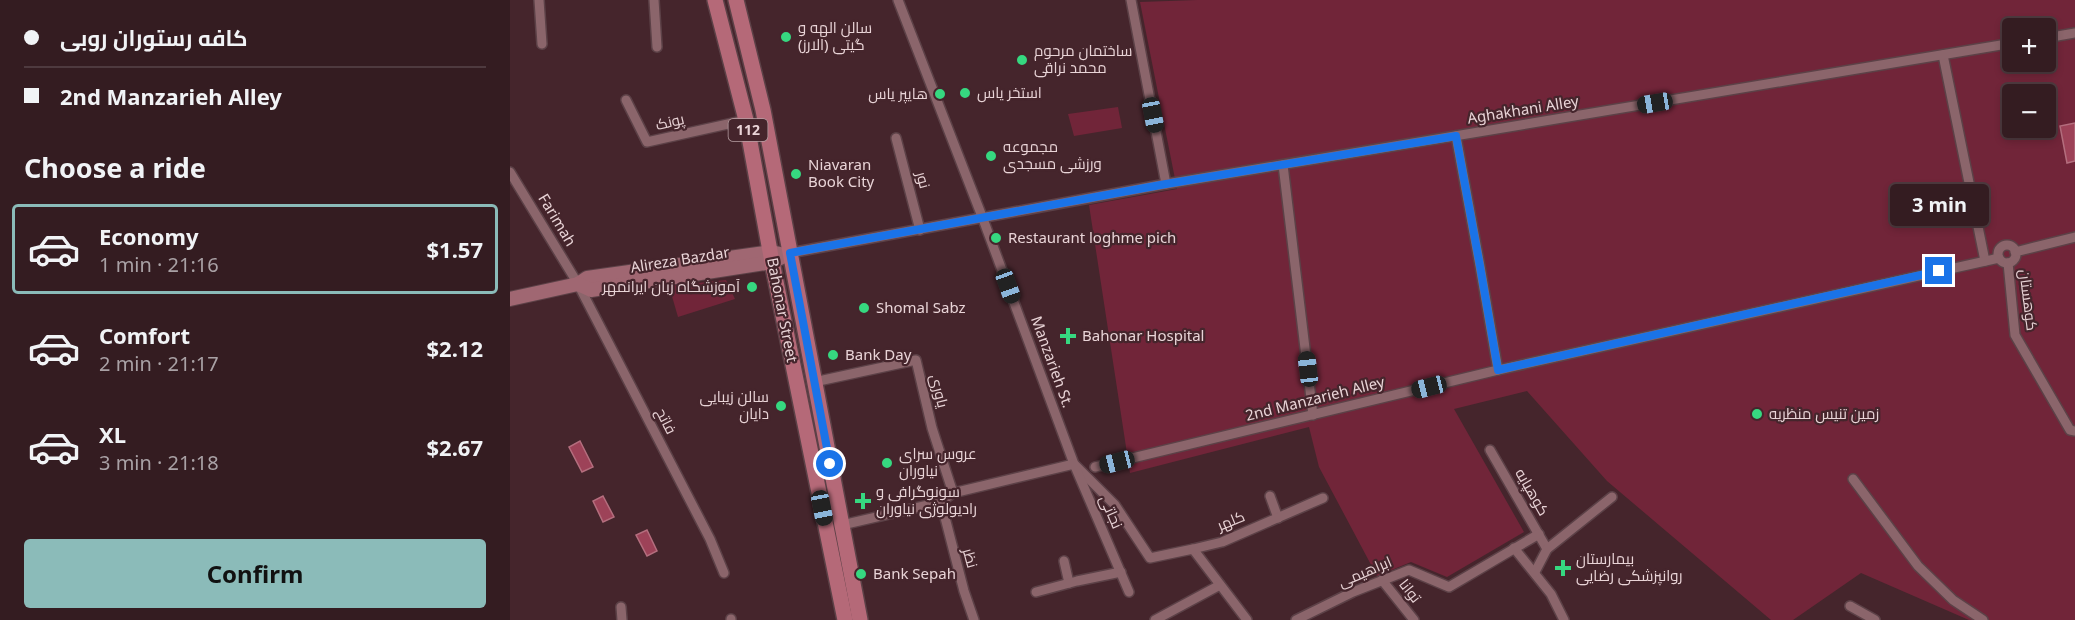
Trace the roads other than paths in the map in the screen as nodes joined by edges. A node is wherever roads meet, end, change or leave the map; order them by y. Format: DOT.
graph roads {
  1 [pos="539,0"];
  2 [pos="654,0"];
  3 [pos="715,0"];
  4 [pos="736,0"];
  5 [pos="898,0"];
  6 [pos="1131,0"];
  7 [pos="2075,33"];
  8 [pos="2056,36"];
  9 [pos="542,44"];
  10 [pos="2002,45"];
  11 [pos="657,47"];
  12 [pos="1943,55"];
  13 [pos="626,100"];
  14 [pos="746,120"];
  15 [pos="1456,136"];
  16 [pos="896,138"];
  17 [pos="1283,165"];
  18 [pos="510,172"];
  19 [pos="1166,184"];
  20 [pos="983,219"];
  21 [pos="920,230"];
  22 [pos="2075,237"];
  23 [pos="2015,252"];
  24 [pos="780,256"];
  25 [pos="1999,258"];
  26 [pos="1985,261"];
  27 [pos="2008,263"];
  28 [pos="578,284"];
  29 [pos="510,299"];
  30 [pos="1498,370"];
  31 [pos="814,382"];
  32 [pos="1313,415"];
  33 [pos="2075,431"];
  34 [pos="1490,450"];
  35 [pos="1074,464"];
  36 [pos="1095,467"];
  37 [pos="1853,479"];
  38 [pos="953,493"];
  39 [pos="1270,496"];
  40 [pos="1612,497"];
  41 [pos="1323,498"];
  42 [pos="941,502"];
  43 [pos="1278,518"];
  44 [pos="842,525"];
  45 [pos="1539,534"];
  46 [pos="1514,548"];
  47 [pos="1193,549"];
  48 [pos="1547,549"];
  49 [pos="1064,561"];
  50 [pos="1121,572"];
  51 [pos="1535,572"];
  52 [pos="724,573"];
  53 [pos="1382,580"];
  54 [pos="1069,583"];
  55 [pos="1220,585"];
  56 [pos="1036,592"];
  57 [pos="1129,592"];
  58 [pos="1850,606"];
  59 [pos="621,607"];
  60 [pos="622,620"];
  61 [pos="845,620"];
  62 [pos="860,620"];
  63 [pos="974,620"];
  64 [pos="1155,620"];
  65 [pos="1247,620"];
  66 [pos="1296,620"];
  67 [pos="1414,620"];
  68 [pos="1564,620"];
  69 [pos="1875,620"];
  70 [pos="1983,620"];
  1 -- 9 [label="street"];
  2 -- 11 [label="street"];
  3 -- 14 [label="main road, Bahonar Street / 112"];
  4 -- 24 [label="main road, Bahonar Street / 112"];
  5 -- 20 [label="street, Manzarieh St."];
  6 -- 19 [label="street"];
  7 -- 8 [label="street"];
  10 -- 12 [label="street, Aghakhani Alley"];
  12 -- 15 [label="street, Aghakhani Alley"];
  12 -- 26 [label="street"];
  13 -- 14 [label="street, پونک"];
  14 -- 24 [label="main road, Bahonar Street / 112"];
  15 -- 17 [label="street, Aghakhani Alley"];
  15 -- 30 [label="street"];
  16 -- 21 [label="street, نور"];
  17 -- 19 [label="street, Aghakhani Alley"];
  17 -- 32 [label="street"];
  18 -- 28 [label="street, Farimah"];
  19 -- 20 [label="street, Aghakhani Alley"];
  20 -- 21 [label="street, Aghakhani Alley"];
  20 -- 35 [label="street, Manzarieh St."];
  21 -- 24 [label="street, Aghakhani Alley"];
  22 -- 23 [label="street"];
  23 -- 25 [label="street"];
  23 -- 27 [label="street"];
  24 -- 28 [label="main road, Alireza Bazdar"];
  24 -- 31 [label="main road, Bahonar Street / 112"];
  24 -- 61 [label="main road, Bahonar Street / 112"];
  25 -- 26 [label="street, 2nd Manzarieh Alley"];
  25 -- 27 [label="street"];
  26 -- 30 [label="street, 2nd Manzarieh Alley"];
  27 -- 33 [label="street, کوهستان"];
  28 -- 29 [label="main road, Alireza Bazdar"];
  28 -- 52 [label="street, فاتح"];
  30 -- 32 [label="street, 2nd Manzarieh Alley"];
  31 -- 38 [label="street, یاوری"];
  31 -- 44 [label="main road, Bahonar Street / 112"];
  32 -- 36 [label="street, 2nd Manzarieh Alley"];
  34 -- 45 [label="street, کوهپایه"];
  35 -- 38 [label="street"];
  35 -- 47 [label="street, Manzarieh St."];
  35 -- 50 [label="street, نجاتی"];
  37 -- 70 [label="street"];
  38 -- 42 [label="street"];
  39 -- 43 [label="street"];
  40 -- 48 [label="street"];
  41 -- 43 [label="street, کلهر"];
  42 -- 44 [label="street"];
  42 -- 63 [label="street, نظر"];
  43 -- 47 [label="street, کلهر"];
  44 -- 62 [label="main road, Bahonar Street / 112"];
  45 -- 46 [label="street, ابراهیمی"];
  45 -- 48 [label="street, کوهپایه"];
  46 -- 51 [label="street"];
  46 -- 53 [label="street, ابراهیمی"];
  47 -- 55 [label="street"];
  48 -- 51 [label="street"];
  49 -- 54 [label="street"];
  50 -- 54 [label="street"];
  50 -- 57 [label="street, نجاتی"];
  51 -- 68 [label="street"];
  53 -- 66 [label="street, ابراهیمی"];
  53 -- 67 [label="street, توانا"];
  54 -- 56 [label="street"];
  55 -- 64 [label="street"];
  55 -- 65 [label="street"];
  58 -- 69 [label="street"];
  59 -- 60 [label="street"];
}
